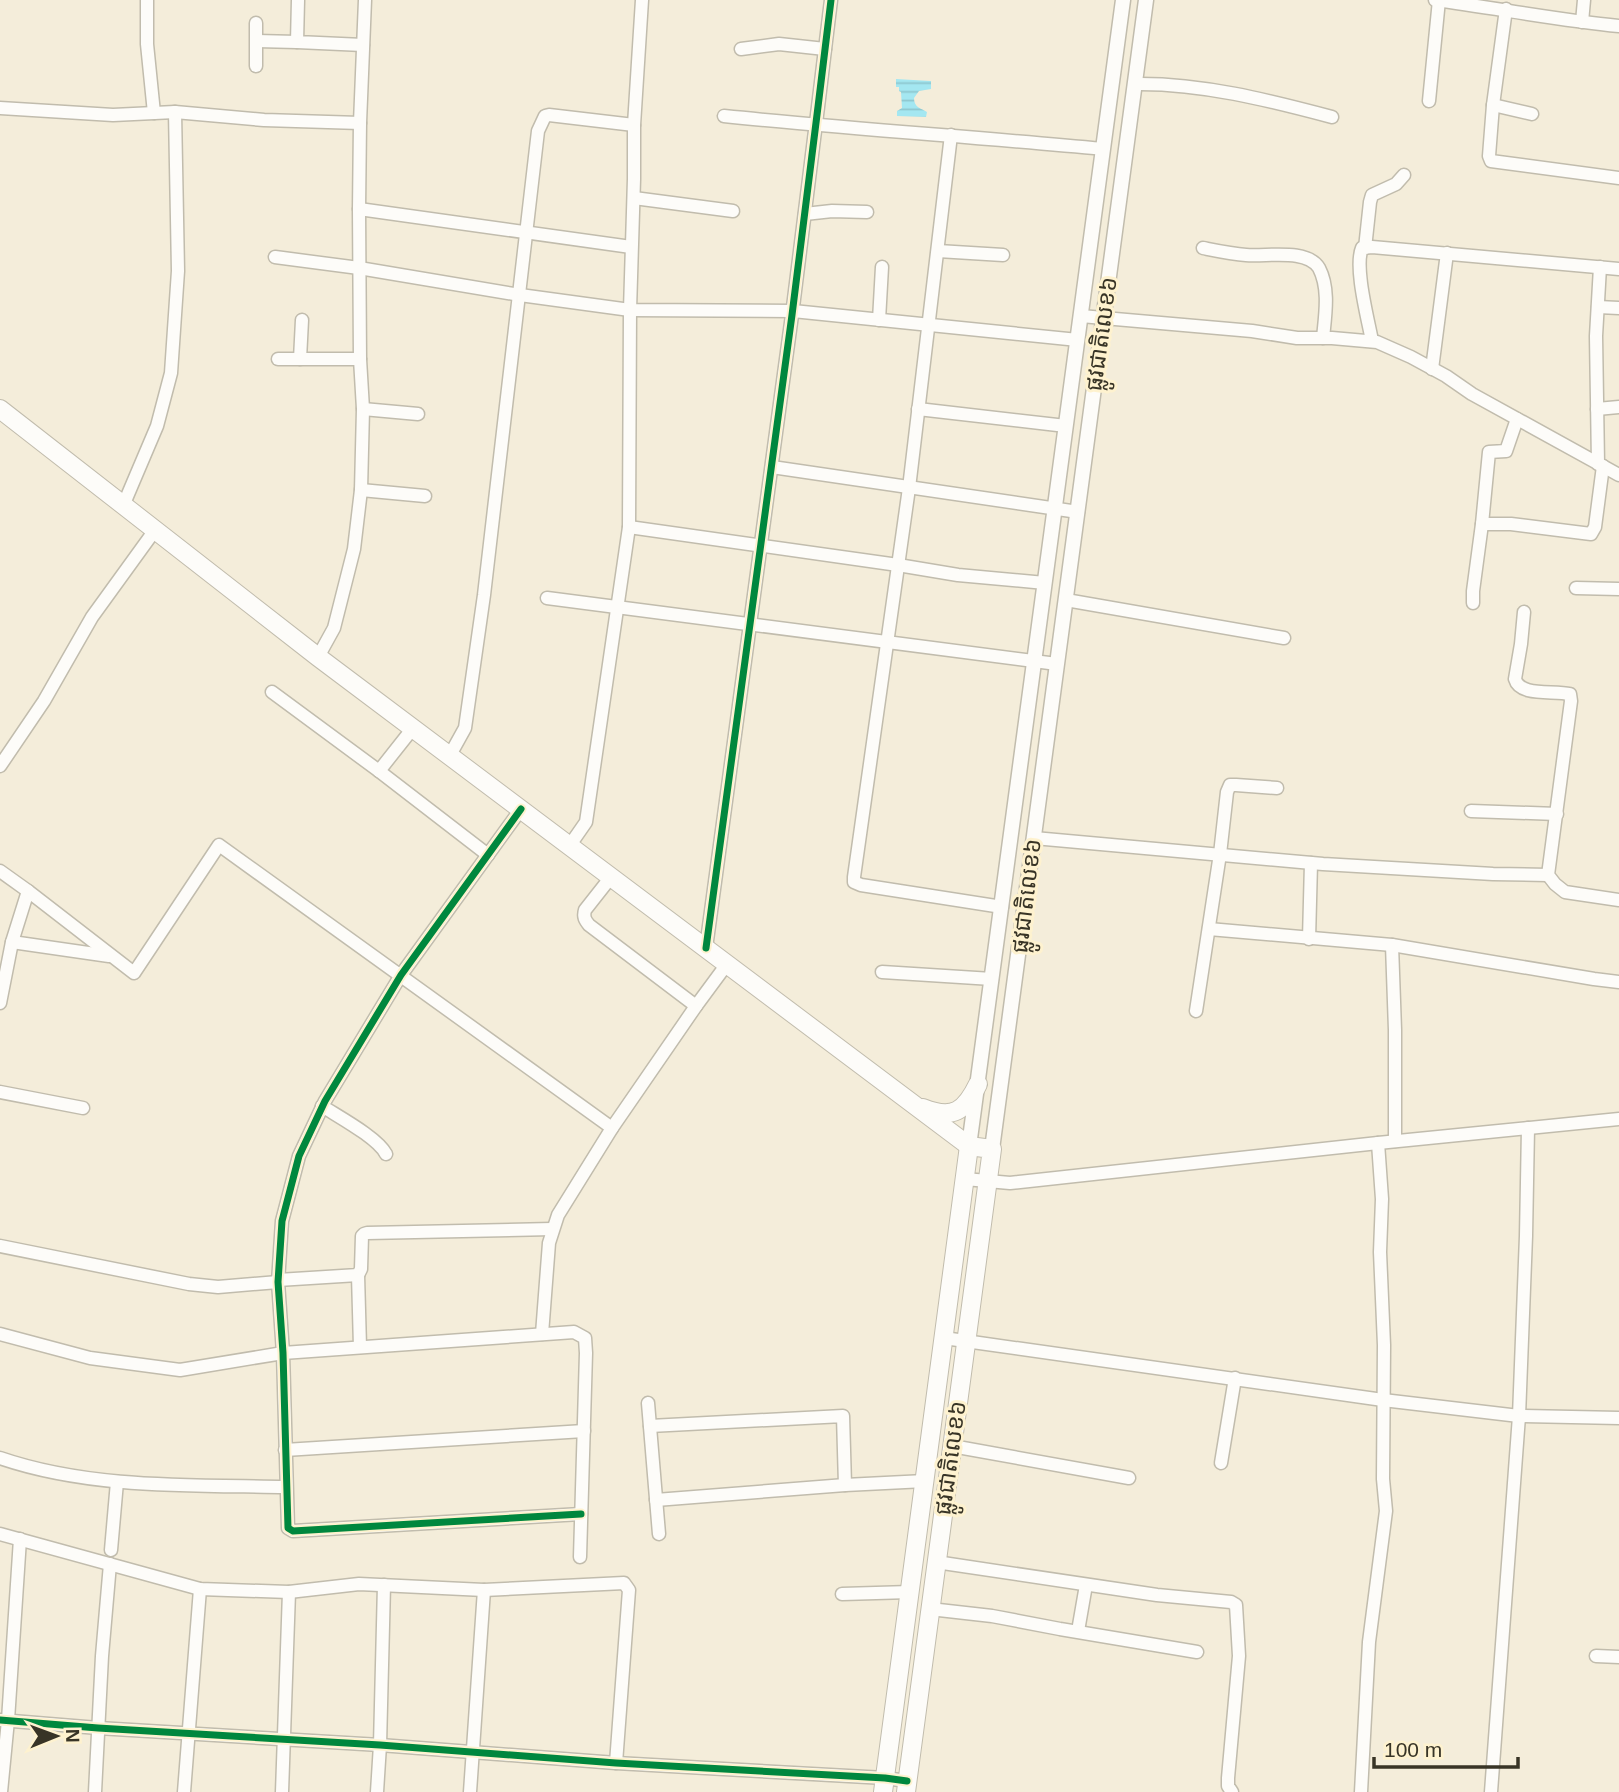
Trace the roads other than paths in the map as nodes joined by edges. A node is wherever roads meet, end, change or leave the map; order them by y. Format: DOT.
graph roads {
  1 [pos="147,0"];
  2 [pos="298,0"];
  3 [pos="365,0"];
  4 [pos="642,0"];
  5 [pos="831,0"];
  6 [pos="1124,0"];
  7 [pos="1146,0"];
  8 [pos="1437,0"];
  9 [pos="1584,0"];
  10 [pos="1506,9"];
  11 [pos="1582,22"];
  12 [pos="256,23"];
  13 [pos="1619,26"];
  14 [pos="257,41"];
  15 [pos="297,42"];
  16 [pos="363,45"];
  17 [pos="741,49"];
  18 [pos="825,49"];
  19 [pos="256,66"];
  20 [pos="1135,84"];
  21 [pos="1429,101"];
  22 [pos="1493,105"];
  23 [pos="0,108"];
  24 [pos="154,113"];
  25 [pos="175,113"];
  26 [pos="1532,114"];
  27 [pos="724,116"];
  28 [pos="1332,117"];
  29 [pos="360,123"];
  30 [pos="634,125"];
  31 [pos="816,125"];
  32 [pos="951,135"];
  33 [pos="1103,149"];
  34 [pos="1404,175"];
  35 [pos="1619,178"];
  36 [pos="634,198"];
  37 [pos="359,209"];
  38 [pos="733,211"];
  39 [pos="867,212"];
  40 [pos="805,214"];
  41 [pos="526,232"];
  42 [pos="631,247"];
  43 [pos="1203,248"];
  44 [pos="1365,248"];
  45 [pos="938,251"];
  46 [pos="1447,253"];
  47 [pos="1003,255"];
  48 [pos="275,257"];
  49 [pos="882,267"];
  50 [pos="1600,267"];
  51 [pos="359,268"];
  52 [pos="1619,269"];
  53 [pos="520,295"];
  54 [pos="1598,307"];
  55 [pos="1619,308"];
  56 [pos="630,310"];
  57 [pos="793,311"];
  58 [pos="1081,316"];
  59 [pos="1104,318"];
  60 [pos="302,320"];
  61 [pos="879,320"];
  62 [pos="928,325"];
  63 [pos="1324,338"];
  64 [pos="1078,340"];
  65 [pos="1372,341"];
  66 [pos="278,359"];
  67 [pos="300,359"];
  68 [pos="360,359"];
  69 [pos="1432,369"];
  70 [pos="1619,407"];
  71 [pos="0,409"];
  72 [pos="363,409"];
  73 [pos="918,409"];
  74 [pos="1597,409"];
  75 [pos="418,414"];
  76 [pos="1517,419"];
  77 [pos="1066,426"];
  78 [pos="1601,465"];
  79 [pos="772,467"];
  80 [pos="1619,475"];
  81 [pos="909,488"];
  82 [pos="361,490"];
  83 [pos="425,496"];
  84 [pos="123,506"];
  85 [pos="1055,509"];
  86 [pos="1078,512"];
  87 [pos="1482,524"];
  88 [pos="629,527"];
  89 [pos="155,530"];
  90 [pos="761,546"];
  91 [pos="898,565"];
  92 [pos="1045,583"];
  93 [pos="1576,588"];
  94 [pos="1619,589"];
  95 [pos="547,598"];
  96 [pos="1066,600"];
  97 [pos="1473,603"];
  98 [pos="617,607"];
  99 [pos="1524,612"];
  100 [pos="749,625"];
  101 [pos="1284,638"];
  102 [pos="888,642"];
  103 [pos="318,657"];
  104 [pos="1035,661"];
  105 [pos="1057,664"];
  106 [pos="272,692"];
  107 [pos="412,728"];
  108 [pos="450,755"];
  109 [pos="0,766"];
  110 [pos="379,771"];
  111 [pos="1277,788"];
  112 [pos="522,809"];
  113 [pos="1471,811"];
  114 [pos="1557,814"];
  115 [pos="1034,838"];
  116 [pos="570,845"];
  117 [pos="1220,854"];
  118 [pos="488,855"];
  119 [pos="1311,863"];
  120 [pos="0,871"];
  121 [pos="1548,875"];
  122 [pos="611,877"];
  123 [pos="28,891"];
  124 [pos="1619,900"];
  125 [pos="1002,907"];
  126 [pos="1209,929"];
  127 [pos="1309,939"];
  128 [pos="12,942"];
  129 [pos="1392,945"];
  130 [pos="706,948"];
  131 [pos="112,956"];
  132 [pos="727,964"];
  133 [pos="882,972"];
  134 [pos="401,975"];
  135 [pos="992,979"];
  136 [pos="1619,982"];
  137 [pos="0,1003"];
  138 [pos="696,1006"];
  139 [pos="1196,1011"];
  140 [pos="978,1084"];
  141 [pos="0,1092"];
  142 [pos="912,1103"];
  143 [pos="322,1106"];
  144 [pos="83,1108"];
  145 [pos="1619,1119"];
  146 [pos="612,1128"];
  147 [pos="1528,1128"];
  148 [pos="1395,1141"];
  149 [pos="1378,1143"];
  150 [pos="969,1146"];
  151 [pos="992,1149"];
  152 [pos="386,1154"];
  153 [pos="965,1179"];
  154 [pos="988,1181"];
  155 [pos="552,1229"];
  156 [pos="0,1246"];
  157 [pos="358,1275"];
  158 [pos="278,1281"];
  159 [pos="0,1334"];
  160 [pos="542,1334"];
  161 [pos="944,1338"];
  162 [pos="966,1342"];
  163 [pos="360,1347"];
  164 [pos="283,1353"];
  165 [pos="1235,1378"];
  166 [pos="1383,1400"];
  167 [pos="648,1403"];
  168 [pos="1519,1416"];
  169 [pos="1618,1418"];
  170 [pos="650,1426"];
  171 [pos="584,1431"];
  172 [pos="1619,1432"];
  173 [pos="952,1446"];
  174 [pos="285,1450"];
  175 [pos="0,1458"];
  176 [pos="1221,1463"];
  177 [pos="1129,1478"];
  178 [pos="925,1481"];
  179 [pos="117,1482"];
  180 [pos="845,1485"];
  181 [pos="286,1487"];
  182 [pos="656,1500"];
  183 [pos="581,1514"];
  184 [pos="659,1534"];
  185 [pos="0,1535"];
  186 [pos="20,1539"];
  187 [pos="111,1550"];
  188 [pos="580,1557"];
  189 [pos="936,1562"];
  190 [pos="110,1564"];
  191 [pos="384,1584"];
  192 [pos="1086,1585"];
  193 [pos="200,1589"];
  194 [pos="484,1591"];
  195 [pos="289,1592"];
  196 [pos="910,1592"];
  197 [pos="842,1594"];
  198 [pos="930,1609"];
  199 [pos="1078,1631"];
  200 [pos="1197,1652"];
  201 [pos="1596,1656"];
  202 [pos="1619,1657"];
  203 [pos="4,1720"];
  204 [pos="98,1728"];
  205 [pos="188,1733"];
  206 [pos="285,1740"];
  207 [pos="380,1745"];
  208 [pos="473,1752"];
  209 [pos="616,1763"];
  210 [pos="884,1785"];
  211 [pos="906,1787"];
  212 [pos="1,1792"];
  213 [pos="95,1792"];
  214 [pos="184,1792"];
  215 [pos="282,1792"];
  216 [pos="377,1792"];
  217 [pos="470,1792"];
  218 [pos="1232,1792"];
  219 [pos="1361,1792"];
  220 [pos="1491,1792"];
  1 -- 24 [label="street"];
  2 -- 15 [label="street"];
  3 -- 16 [label="street"];
  4 -- 30 [label="street"];
  5 -- 18 [label="street"];
  6 -- 33 [label="main road, ផ្លូវជាតិលេខ៦"];
  7 -- 20 [label="main road, ផ្លូវជាតិលេខ៦"];
  8 -- 10 [label="street"];
  8 -- 21 [label="street"];
  9 -- 11 [label="street"];
  10 -- 11 [label="street"];
  10 -- 22 [label="street"];
  11 -- 13 [label="street"];
  12 -- 14 [label="street"];
  14 -- 15 [label="street"];
  14 -- 19 [label="street"];
  15 -- 16 [label="street"];
  16 -- 29 [label="street"];
  17 -- 18 [label="street"];
  18 -- 31 [label="street"];
  20 -- 28 [label="street"];
  20 -- 59 [label="main road, ផ្លូវជាតិលេខ៦"];
  22 -- 26 [label="street"];
  22 -- 35 [label="street"];
  23 -- 24 [label="street"];
  24 -- 25 [label="street"];
  25 -- 29 [label="street"];
  25 -- 84 [label="street"];
  27 -- 31 [label="street"];
  29 -- 37 [label="street"];
  30 -- 36 [label="street"];
  30 -- 41 [label="street"];
  31 -- 32 [label="street"];
  31 -- 40 [label="street"];
  32 -- 33 [label="street"];
  32 -- 45 [label="street"];
  33 -- 58 [label="main road, ផ្លូវជាតិលេខ៦"];
  34 -- 44 [label="street"];
  36 -- 38 [label="street"];
  36 -- 42 [label="street"];
  37 -- 41 [label="street"];
  37 -- 51 [label="street"];
  39 -- 40 [label="street"];
  40 -- 57 [label="street"];
  41 -- 42 [label="street"];
  41 -- 53 [label="street"];
  42 -- 56 [label="street"];
  43 -- 63 [label="street"];
  44 -- 46 [label="street"];
  44 -- 65 [label="street"];
  45 -- 47 [label="street"];
  45 -- 62 [label="street"];
  46 -- 50 [label="street"];
  46 -- 69 [label="street"];
  48 -- 51 [label="street"];
  49 -- 61 [label="street"];
  50 -- 52 [label="street"];
  50 -- 54 [label="street"];
  51 -- 53 [label="street"];
  51 -- 68 [label="street"];
  53 -- 56 [label="street"];
  53 -- 108 [label="street"];
  54 -- 55 [label="street"];
  54 -- 74 [label="street"];
  56 -- 57 [label="street"];
  56 -- 88 [label="street"];
  57 -- 61 [label="street"];
  57 -- 79 [label="street"];
  58 -- 59 [label="street"];
  58 -- 64 [label="main road, ផ្លូវជាតិលេខ៦"];
  59 -- 63 [label="street"];
  59 -- 86 [label="main road, ផ្លូវជាតិលេខ៦"];
  60 -- 67 [label="street"];
  61 -- 62 [label="street"];
  62 -- 64 [label="street"];
  62 -- 73 [label="street"];
  63 -- 65 [label="street"];
  64 -- 77 [label="main road, ផ្លូវជាតិលេខ៦"];
  65 -- 69 [label="street"];
  66 -- 67 [label="street"];
  67 -- 68 [label="street"];
  68 -- 72 [label="street"];
  69 -- 76 [label="street"];
  70 -- 74 [label="street"];
  71 -- 84 [label="highway"];
  72 -- 75 [label="street"];
  72 -- 82 [label="street"];
  73 -- 77 [label="street"];
  73 -- 81 [label="street"];
  74 -- 78 [label="street"];
  76 -- 78 [label="street"];
  76 -- 87 [label="street"];
  77 -- 85 [label="main road, ផ្លូវជាតិលេខ៦"];
  78 -- 80 [label="street"];
  78 -- 87 [label="street"];
  79 -- 81 [label="street"];
  79 -- 90 [label="street"];
  81 -- 85 [label="street"];
  81 -- 91 [label="street"];
  82 -- 83 [label="street"];
  82 -- 103 [label="street"];
  84 -- 89 [label="highway"];
  85 -- 86 [label="street"];
  85 -- 92 [label="main road, ផ្លូវជាតិលេខ៦"];
  86 -- 96 [label="main road, ផ្លូវជាតិលេខ៦"];
  87 -- 97 [label="street"];
  88 -- 90 [label="street"];
  88 -- 98 [label="street"];
  89 -- 103 [label="highway"];
  89 -- 109 [label="street"];
  90 -- 91 [label="street"];
  90 -- 100 [label="street"];
  91 -- 92 [label="street"];
  91 -- 102 [label="street"];
  92 -- 104 [label="main road, ផ្លូវជាតិលេខ៦"];
  93 -- 94 [label="street"];
  95 -- 98 [label="street"];
  96 -- 101 [label="street"];
  96 -- 105 [label="main road, ផ្លូវជាតិលេខ៦"];
  98 -- 100 [label="street"];
  98 -- 116 [label="street"];
  99 -- 114 [label="street"];
  100 -- 102 [label="street"];
  100 -- 130 [label="street"];
  102 -- 104 [label="street"];
  102 -- 125 [label="street"];
  103 -- 107 [label="highway"];
  104 -- 105 [label="street"];
  104 -- 125 [label="main road, ផ្លូវជាតិលេខ៦"];
  105 -- 115 [label="main road, ផ្លូវជាតិលេខ៦"];
  106 -- 110 [label="street"];
  107 -- 108 [label="highway"];
  107 -- 110 [label="street"];
  108 -- 112 [label="highway"];
  110 -- 118 [label="street"];
  111 -- 117 [label="street"];
  112 -- 116 [label="highway"];
  112 -- 118 [label="street"];
  113 -- 114 [label="street"];
  114 -- 121 [label="street"];
  115 -- 117 [label="street"];
  115 -- 151 [label="main road, ផ្លូវជាតិលេខ៦"];
  116 -- 122 [label="highway"];
  117 -- 119 [label="street"];
  117 -- 126 [label="street"];
  118 -- 134 [label="street"];
  119 -- 121 [label="street"];
  119 -- 127 [label="street"];
  120 -- 123 [label="street"];
  121 -- 124 [label="street"];
  122 -- 130 [label="highway"];
  122 -- 138 [label="street"];
  123 -- 128 [label="street"];
  123 -- 131 [label="street"];
  125 -- 135 [label="main road, ផ្លូវជាតិលេខ៦"];
  126 -- 127 [label="street"];
  126 -- 139 [label="street"];
  127 -- 129 [label="street"];
  128 -- 131 [label="street"];
  128 -- 137 [label="street"];
  129 -- 136 [label="street"];
  129 -- 148 [label="street"];
  130 -- 132 [label="highway"];
  131 -- 134 [label="street"];
  132 -- 138 [label="street"];
  132 -- 142 [label="highway"];
  133 -- 135 [label="street"];
  134 -- 143 [label="street"];
  134 -- 146 [label="street"];
  135 -- 140 [label="main road, ផ្លូវជាតិលេខ៦"];
  138 -- 146 [label="street"];
  140 -- 142 [label="highway"];
  140 -- 150 [label="main road, ផ្លូវជាតិលេខ៦"];
  141 -- 144 [label="street"];
  142 -- 150 [label="highway"];
  143 -- 152 [label="street"];
  143 -- 158 [label="street"];
  145 -- 147 [label="street"];
  146 -- 155 [label="street"];
  147 -- 148 [label="street"];
  147 -- 168 [label="street"];
  148 -- 149 [label="street"];
  149 -- 154 [label="street"];
  149 -- 166 [label="street"];
  150 -- 151 [label="highway"];
  150 -- 153 [label="highway, ផ្លូវជាតិលេខ៦"];
  151 -- 154 [label="highway, ផ្លូវជាតិលេខ៦"];
  153 -- 154 [label="street"];
  153 -- 161 [label="highway, ផ្លូវជាតិលេខ៦"];
  154 -- 162 [label="highway, ផ្លូវជាតិលេខ៦"];
  155 -- 157 [label="street"];
  155 -- 160 [label="street"];
  156 -- 158 [label="street"];
  157 -- 158 [label="street"];
  157 -- 163 [label="street"];
  158 -- 164 [label="street"];
  159 -- 164 [label="street"];
  160 -- 163 [label="street"];
  160 -- 171 [label="street"];
  161 -- 162 [label="street"];
  161 -- 178 [label="highway, ផ្លូវជាតិលេខ៦"];
  162 -- 165 [label="street"];
  162 -- 173 [label="highway, ផ្លូវជាតិលេខ៦"];
  163 -- 164 [label="street"];
  164 -- 174 [label="street"];
  165 -- 166 [label="street"];
  165 -- 176 [label="street"];
  166 -- 168 [label="street"];
  166 -- 219 [label="street"];
  167 -- 170 [label="street"];
  168 -- 169 [label="street"];
  168 -- 220 [label="street"];
  169 -- 172 [label="street"];
  170 -- 180 [label="street"];
  170 -- 182 [label="street"];
  171 -- 174 [label="street"];
  171 -- 183 [label="street"];
  173 -- 177 [label="street"];
  173 -- 189 [label="highway, ផ្លូវជាតិលេខ៦"];
  174 -- 181 [label="street"];
  175 -- 179 [label="street"];
  178 -- 180 [label="street"];
  178 -- 196 [label="highway, ផ្លូវជាតិលេខ៦"];
  179 -- 181 [label="street"];
  179 -- 187 [label="street"];
  180 -- 182 [label="street"];
  181 -- 183 [label="street"];
  182 -- 184 [label="street"];
  183 -- 188 [label="street"];
  185 -- 186 [label="street"];
  186 -- 190 [label="street"];
  186 -- 203 [label="street"];
  189 -- 192 [label="street"];
  189 -- 198 [label="highway, ផ្លូវជាតិលេខ៦"];
  190 -- 193 [label="street"];
  190 -- 204 [label="street"];
  191 -- 194 [label="street"];
  191 -- 195 [label="street"];
  191 -- 207 [label="street"];
  192 -- 199 [label="street"];
  192 -- 218 [label="street"];
  193 -- 195 [label="street"];
  193 -- 205 [label="street"];
  194 -- 208 [label="street"];
  194 -- 209 [label="street"];
  195 -- 206 [label="street"];
  196 -- 197 [label="street"];
  196 -- 210 [label="highway, ផ្លូវជាតិលេខ៦"];
  198 -- 199 [label="street"];
  198 -- 211 [label="highway, ផ្លូវជាតិលេខ៦"];
  199 -- 200 [label="street"];
  201 -- 202 [label="street"];
  203 -- 204 [label="street"];
  203 -- 212 [label="street"];
  204 -- 205 [label="street"];
  204 -- 213 [label="street"];
  205 -- 206 [label="street"];
  205 -- 214 [label="street"];
  206 -- 207 [label="street"];
  206 -- 215 [label="street"];
  207 -- 208 [label="street"];
  207 -- 216 [label="street"];
  208 -- 209 [label="street"];
  208 -- 217 [label="street"];
  209 -- 210 [label="street"];
  210 -- 211 [label="street"];
}
